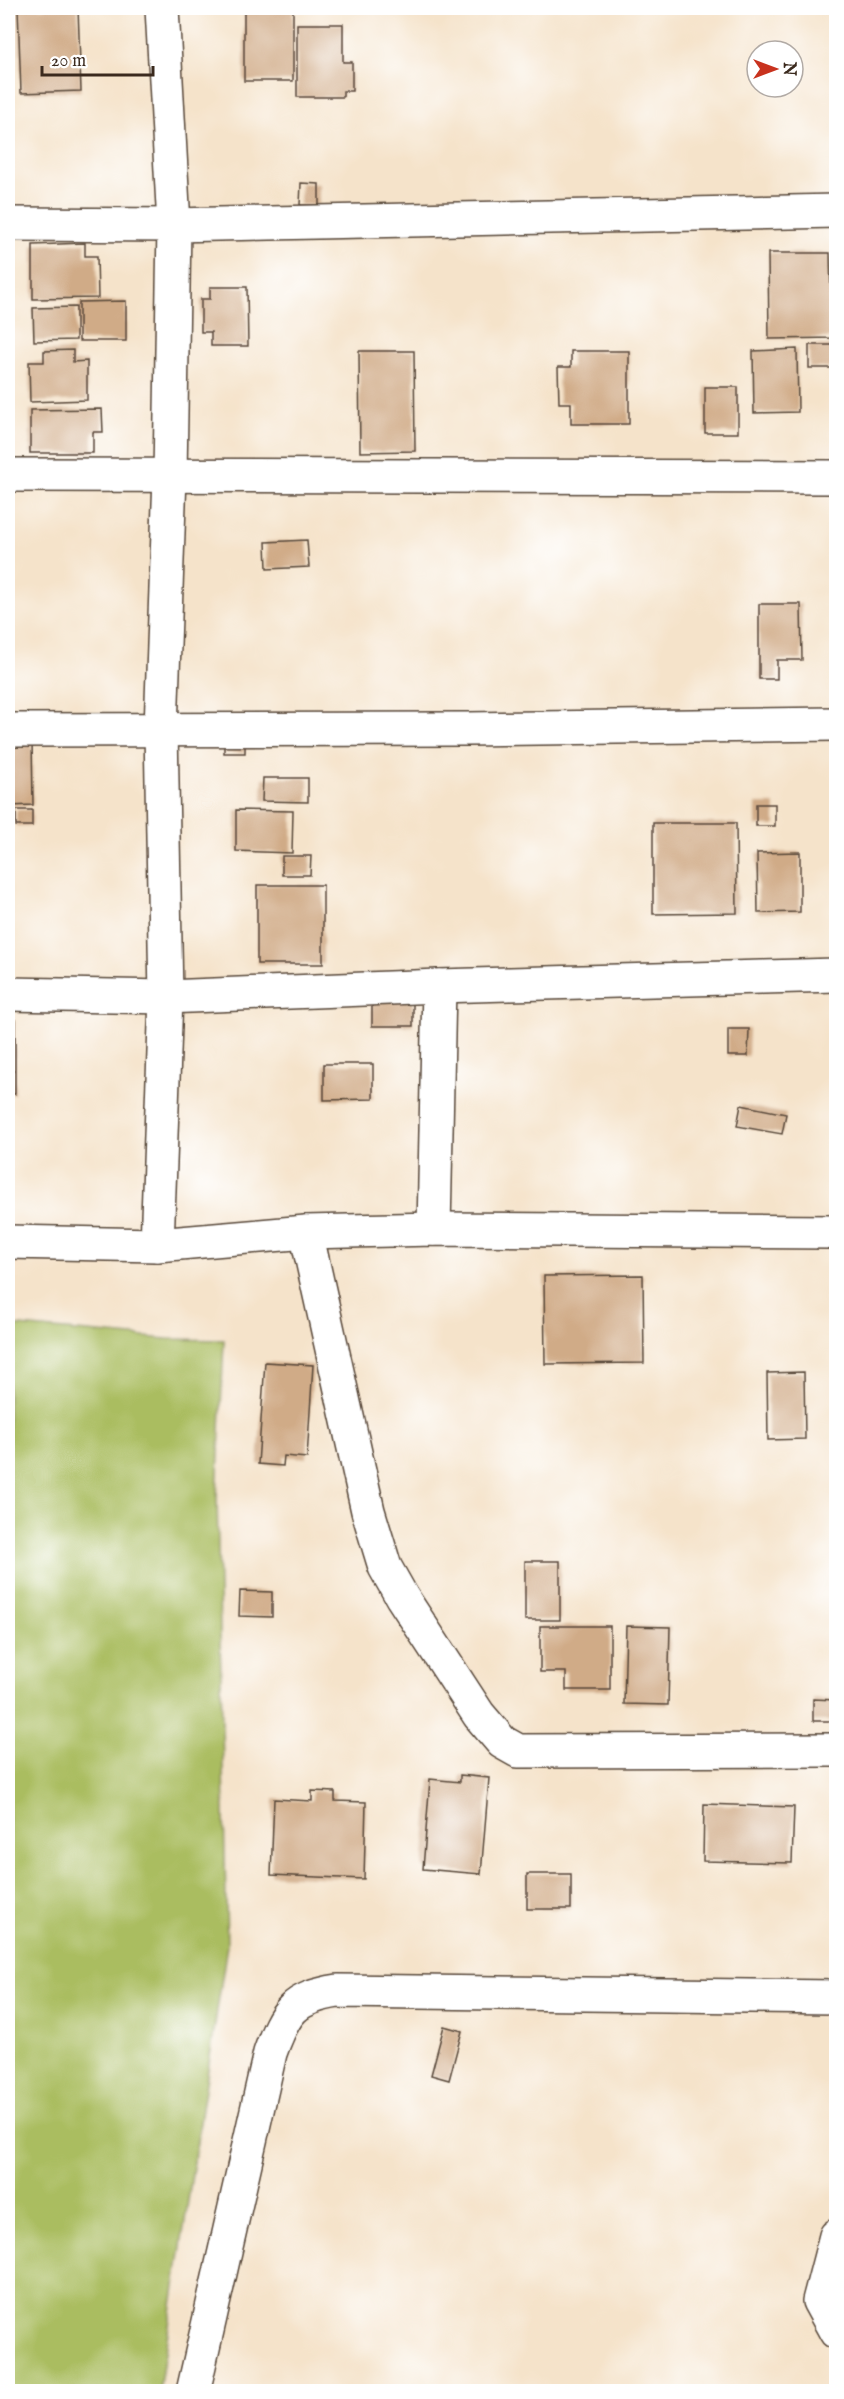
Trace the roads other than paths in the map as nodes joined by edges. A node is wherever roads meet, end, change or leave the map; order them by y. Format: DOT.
graph roads {
  1 [pos="162,8"];
  2 [pos="837,211"];
  3 [pos="8,224"];
  4 [pos="174,225"];
  5 [pos="8,475"];
  6 [pos="170,477"];
  7 [pos="837,477"];
  8 [pos="837,724"];
  9 [pos="161,729"];
  10 [pos="8,730"];
  11 [pos="837,975"];
  12 [pos="439,986"];
  13 [pos="8,994"];
  14 [pos="166,997"];
  15 [pos="434,1229"];
  16 [pos="306,1232"];
  17 [pos="837,1232"];
  18 [pos="8,1242"];
  19 [pos="157,1245"];
  20 [pos="837,1750"];
  21 [pos="837,1997"];
  22 [pos="837,2236"];
  23 [pos="837,2332"];
  24 [pos="193,2391"];
  1 -- 4 [label="street"];
  2 -- 4 [label="street"];
  3 -- 4 [label="street"];
  4 -- 6 [label="street"];
  5 -- 6 [label="street"];
  6 -- 7 [label="street"];
  6 -- 9 [label="street"];
  8 -- 9 [label="street"];
  9 -- 10 [label="street"];
  9 -- 14 [label="street"];
  11 -- 12 [label="street"];
  12 -- 14 [label="street"];
  12 -- 15 [label="street"];
  13 -- 14 [label="street"];
  14 -- 19 [label="street"];
  15 -- 16 [label="street"];
  15 -- 17 [label="street"];
  16 -- 19 [label="street"];
  16 -- 20 [label="street"];
  18 -- 19 [label="street"];
  21 -- 24 [label="street"];
  22 -- 23 [label="street"];
}
